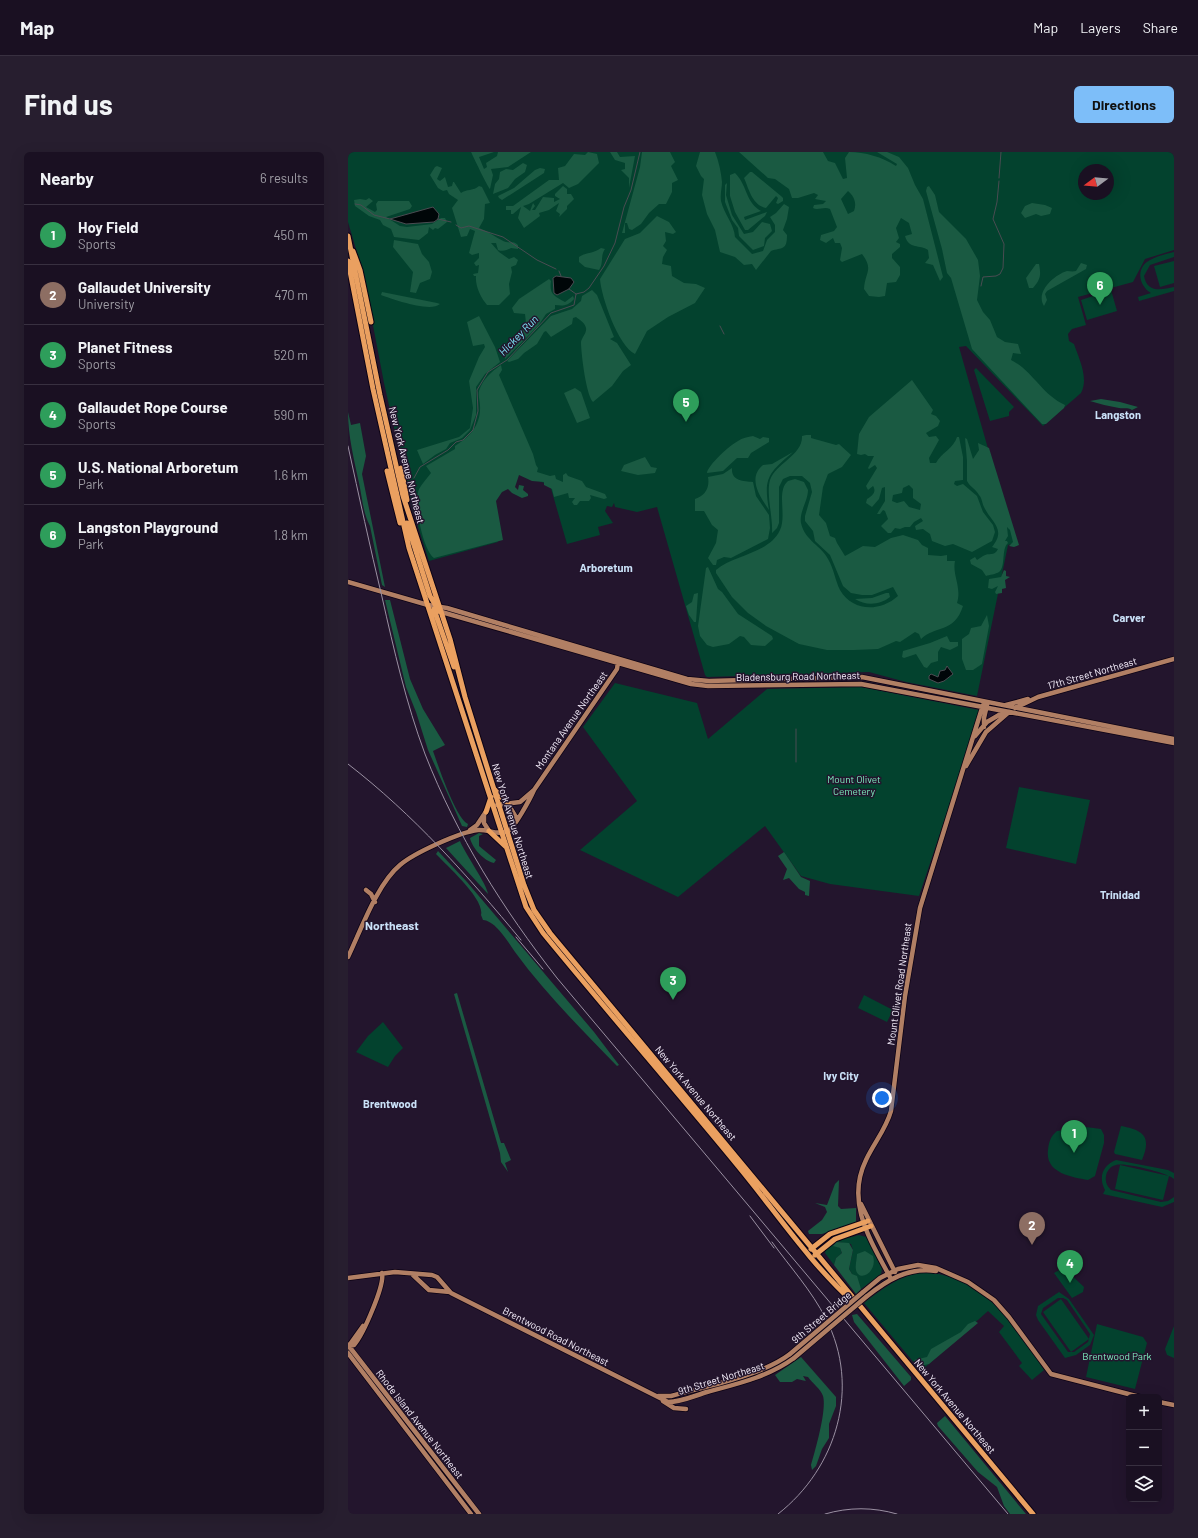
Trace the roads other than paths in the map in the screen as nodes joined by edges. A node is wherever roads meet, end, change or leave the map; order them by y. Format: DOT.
graph roads {
  1 [pos="348,236"];
  2 [pos="349,243"];
  3 [pos="348,260"];
  4 [pos="371,322"];
  5 [pos="401,468"];
  6 [pos="387,472"];
  7 [pos="396,492"];
  8 [pos="410,518"];
  9 [pos="408,542"];
  10 [pos="419,563"];
  11 [pos="426,565"];
  12 [pos="348,582"];
  13 [pos="428,606"];
  14 [pos="437,608"];
  15 [pos="439,630"];
  16 [pos="556,644"];
  17 [pos="617,659"];
  18 [pos="1174,659"];
  19 [pos="618,664"];
  20 [pos="460,677"];
  21 [pos="454,682"];
  22 [pos="750,683"];
  23 [pos="1035,698"];
  24 [pos="985,705"];
  25 [pos="1004,705"];
  26 [pos="1015,707"];
  27 [pos="1006,712"];
  28 [pos="468,717"];
  29 [pos="984,726"];
  30 [pos="986,732"];
  31 [pos="1174,739"];
  32 [pos="971,743"];
  33 [pos="1174,743"];
  34 [pos="478,747"];
  35 [pos="964,768"];
  36 [pos="493,788"];
  37 [pos="534,790"];
  38 [pos="491,797"];
  39 [pos="508,804"];
  40 [pos="496,805"];
  41 [pos="485,813"];
  42 [pos="517,819"];
  43 [pos="489,831"];
  44 [pos="504,832"];
  45 [pos="467,833"];
  46 [pos="507,848"];
  47 [pos="366,890"];
  48 [pos="375,902"];
  49 [pos="348,957"];
  50 [pos="860,1203"];
  51 [pos="862,1224"];
  52 [pos="870,1224"];
  53 [pos="865,1229"];
  54 [pos="812,1248"];
  55 [pos="807,1252"];
  56 [pos="817,1253"];
  57 [pos="812,1258"];
  58 [pos="894,1270"];
  59 [pos="945,1272"];
  60 [pos="382,1273"];
  61 [pos="888,1273"];
  62 [pos="412,1274"];
  63 [pos="426,1275"];
  64 [pos="897,1276"];
  65 [pos="348,1278"];
  66 [pos="891,1279"];
  67 [pos="423,1283"];
  68 [pos="441,1283"];
  69 [pos="437,1290"];
  70 [pos="451,1293"];
  71 [pos="864,1295"];
  72 [pos="861,1309"];
  73 [pos="348,1346"];
  74 [pos="348,1353"];
  75 [pos="792,1356"];
  76 [pos="1128,1394"];
  77 [pos="653,1395"];
  78 [pos="662,1400"];
  79 [pos="1162,1403"];
  80 [pos="1174,1405"];
  81 [pos="686,1409"];
  82 [pos="471,1514"];
  83 [pos="479,1514"];
  84 [pos="1033,1514"];
  1 -- 2 [label="highway, New York Avenue Northeast"];
  2 -- 4 [label="highway"];
  2 -- 8 [label="highway, New York Avenue Northeast"];
  3 -- 7 [label="highway, New York Avenue Northeast"];
  5 -- 8 [label="highway"];
  6 -- 9 [label="highway"];
  7 -- 9 [label="highway, New York Avenue Northeast"];
  7 -- 10 [label="highway"];
  8 -- 11 [label="highway, New York Avenue Northeast"];
  9 -- 13 [label="highway, New York Avenue Northeast"];
  10 -- 11 [label="highway"];
  10 -- 14 [label="highway"];
  11 -- 14 [label="highway, New York Avenue Northeast"];
  12 -- 13 [label="main road, Bladensburg Road Northeast"];
  13 -- 14 [label="main road, Bladensburg Road Northeast"];
  13 -- 15 [label="highway, New York Avenue Northeast"];
  14 -- 15 [label="highway"];
  14 -- 16 [label="main road, Bladensburg Road Northeast"];
  14 -- 20 [label="highway, New York Avenue Northeast"];
  15 -- 20 [label="highway"];
  15 -- 21 [label="highway, New York Avenue Northeast"];
  16 -- 17 [label="main road, Bladensburg Road Northeast"];
  16 -- 19 [label="main road, Bladensburg Road Northeast"];
  17 -- 19 [label="main road, Montana Avenue Northeast"];
  17 -- 22 [label="main road, Bladensburg Road Northeast"];
  18 -- 23 [label="main road, 17th Street Northeast"];
  19 -- 22 [label="main road, Bladensburg Road Northeast"];
  19 -- 37 [label="main road, Montana Avenue Northeast"];
  20 -- 21 [label="highway"];
  20 -- 28 [label="highway, New York Avenue Northeast"];
  21 -- 28 [label="highway, New York Avenue Northeast"];
  22 -- 24 [label="main road, Bladensburg Road Northeast"];
  23 -- 25 [label="main road"];
  23 -- 26 [label="main road, 17th Street Northeast"];
  24 -- 25 [label="main road, Bladensburg Road Northeast"];
  24 -- 27 [label="main road, Bladensburg Road Northeast"];
  24 -- 29 [label="main road"];
  24 -- 32 [label="main road, Mount Olivet Road Northeast"];
  25 -- 26 [label="main road, Bladensburg Road Northeast"];
  26 -- 27 [label="main road, Mount Olivet Road Northeast"];
  26 -- 31 [label="main road, Bladensburg Road Northeast"];
  27 -- 29 [label="main road, Mount Olivet Road Northeast"];
  27 -- 30 [label="main road, Mount Olivet Road Northeast"];
  27 -- 33 [label="main road, Bladensburg Road Northeast"];
  28 -- 34 [label="highway, New York Avenue Northeast"];
  29 -- 30 [label="main road"];
  29 -- 32 [label="main road, Mount Olivet Road Northeast"];
  30 -- 35 [label="main road, Mount Olivet Road Northeast"];
  32 -- 35 [label="main road, Mount Olivet Road Northeast"];
  34 -- 36 [label="highway, New York Avenue Northeast"];
  34 -- 38 [label="highway, New York Avenue Northeast"];
  35 -- 50 [label="main road, Mount Olivet Road Northeast"];
  36 -- 39 [label="highway"];
  36 -- 40 [label="highway, New York Avenue Northeast"];
  37 -- 39 [label="main road, Montana Avenue Northeast"];
  37 -- 42 [label="main road, Montana Avenue Northeast"];
  38 -- 40 [label="highway, New York Avenue Northeast"];
  38 -- 41 [label="highway"];
  39 -- 40 [label="main road"];
  39 -- 42 [label="main road"];
  40 -- 41 [label="main road"];
  40 -- 44 [label="highway, New York Avenue Northeast"];
  41 -- 43 [label="main road"];
  41 -- 45 [label="main road"];
  42 -- 44 [label="main road, Montana Avenue Northeast"];
  43 -- 44 [label="main road"];
  43 -- 45 [label="main road"];
  43 -- 46 [label="highway"];
  44 -- 46 [label="highway, New York Avenue Northeast"];
  44 -- 54 [label="highway, New York Avenue Northeast"];
  45 -- 48 [label="main road"];
  46 -- 55 [label="highway, New York Avenue Northeast"];
  47 -- 48 [label="main road"];
  48 -- 49 [label="main road"];
  50 -- 51 [label="main road, Mount Olivet Road Northeast"];
  50 -- 52 [label="main road, Mount Olivet Road Northeast"];
  51 -- 52 [label="highway"];
  51 -- 53 [label="main road, Mount Olivet Road Northeast"];
  51 -- 54 [label="highway"];
  52 -- 53 [label="highway"];
  52 -- 58 [label="main road, Mount Olivet Road Northeast"];
  53 -- 56 [label="highway"];
  53 -- 61 [label="main road, Mount Olivet Road Northeast"];
  54 -- 55 [label="highway"];
  54 -- 56 [label="highway, New York Avenue Northeast"];
  55 -- 57 [label="highway, New York Avenue Northeast"];
  56 -- 57 [label="highway"];
  56 -- 72 [label="highway, New York Avenue Northeast"];
  57 -- 72 [label="highway, New York Avenue Northeast"];
  58 -- 59 [label="main road"];
  58 -- 61 [label="main road"];
  58 -- 64 [label="main road, Mount Olivet Road Northeast"];
  59 -- 64 [label="main road"];
  59 -- 76 [label="main road"];
  60 -- 62 [label="main road"];
  60 -- 65 [label="main road"];
  60 -- 73 [label="main road"];
  61 -- 66 [label="main road, Mount Olivet Road Northeast"];
  61 -- 71 [label="main road"];
  62 -- 63 [label="main road"];
  62 -- 67 [label="main road"];
  63 -- 67 [label="main road"];
  63 -- 68 [label="main road"];
  64 -- 66 [label="main road"];
  66 -- 71 [label="main road"];
  67 -- 69 [label="main road"];
  68 -- 69 [label="main road"];
  68 -- 70 [label="main road, Brentwood Road Northeast"];
  69 -- 70 [label="main road, Brentwood Road Northeast"];
  70 -- 77 [label="main road, Brentwood Road Northeast"];
  71 -- 75 [label="main road, 9th Street Bridge, bridge"];
  72 -- 84 [label="highway, New York Avenue Northeast"];
  73 -- 83 [label="main road, Rhode Island Avenue Northeast"];
  74 -- 82 [label="main road, Rhode Island Avenue Northeast"];
  75 -- 77 [label="main road, 9th Street Northeast"];
  75 -- 78 [label="main road, 9th Street Northeast"];
  77 -- 78 [label="main road"];
  78 -- 81 [label="main road"];
  79 -- 80 [label="main road"];
}
